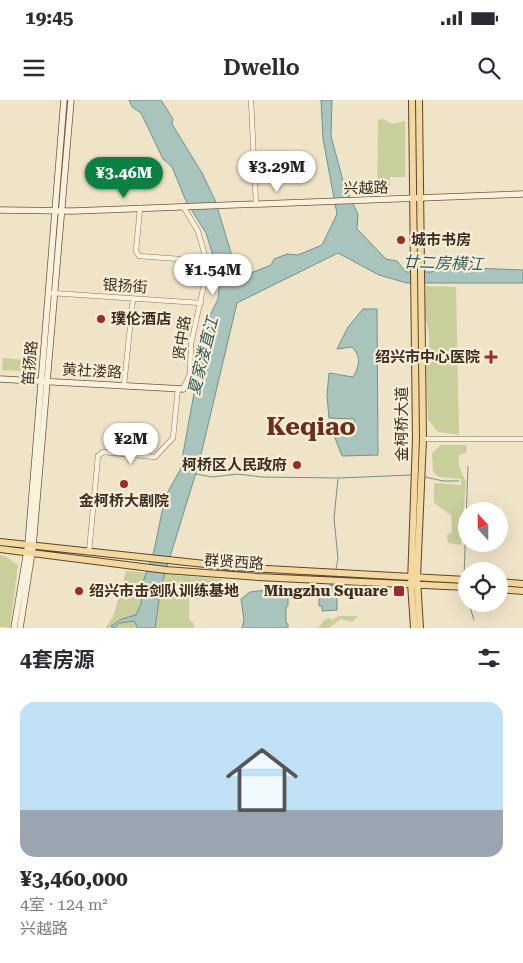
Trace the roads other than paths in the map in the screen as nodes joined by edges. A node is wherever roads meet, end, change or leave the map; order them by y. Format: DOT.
graph roads {
  1 [pos="64,100"];
  2 [pos="71,100"];
  3 [pos="251,100"];
  4 [pos="412,100"];
  5 [pos="419,100"];
  6 [pos="523,194"];
  7 [pos="416,199"];
  8 [pos="256,204"];
  9 [pos="185,206"];
  10 [pos="140,208"];
  11 [pos="0,210"];
  12 [pos="54,211"];
  13 [pos="63,211"];
  14 [pos="207,261"];
  15 [pos="51,293"];
  16 [pos="133,299"];
  17 [pos="201,304"];
  18 [pos="0,379"];
  19 [pos="41,380"];
  20 [pos="48,381"];
  21 [pos="124,385"];
  22 [pos="181,389"];
  23 [pos="419,439"];
  24 [pos="523,439"];
  25 [pos="0,542"];
  26 [pos="31,545"];
  27 [pos="0,549"];
  28 [pos="89,552"];
  29 [pos="29,553"];
  30 [pos="330,576"];
  31 [pos="414,581"];
  32 [pos="508,583"];
  33 [pos="458,584"];
  34 [pos="523,584"];
  35 [pos="508,589"];
  36 [pos="523,590"];
  37 [pos="17,628"];
  38 [pos="414,628"];
  39 [pos="420,628"];
  1 -- 12 [label="street, 笛扬路"];
  2 -- 13 [label="street, 笛扬路"];
  3 -- 8 [label="street"];
  4 -- 7 [label="main road, 金柯桥大道"];
  5 -- 7 [label="main road, 金柯桥大道"];
  6 -- 7 [label="street, 兴越路"];
  7 -- 8 [label="street, 兴越路"];
  7 -- 23 [label="main road, 金柯桥大道"];
  8 -- 9 [label="street, 兴越路"];
  9 -- 10 [label="street, 兴越路"];
  9 -- 14 [label="street, 贤中路"];
  10 -- 13 [label="street, 兴越路"];
  10 -- 14 [label="street"];
  11 -- 12 [label="street, 兴越路"];
  12 -- 13 [label="street, 兴越路"];
  12 -- 15 [label="street, 笛扬路"];
  13 -- 15 [label="street, 笛扬路"];
  14 -- 17 [label="street, 贤中路"];
  15 -- 16 [label="street, 银扬街"];
  15 -- 19 [label="street, 笛扬路"];
  15 -- 20 [label="street, 笛扬路"];
  16 -- 17 [label="street, 银扬街"];
  16 -- 21 [label="street"];
  17 -- 22 [label="street, 贤中路"];
  18 -- 19 [label="street, 黄社溇路"];
  19 -- 20 [label="street, 黄社溇路"];
  19 -- 26 [label="street, 笛扬路"];
  20 -- 21 [label="street, 黄社溇路"];
  20 -- 26 [label="street, 笛扬路"];
  21 -- 22 [label="street, 黄社溇路"];
  22 -- 28 [label="street, 贤中路"];
  23 -- 24 [label="street"];
  23 -- 31 [label="main road, 金柯桥大道"];
  25 -- 26 [label="main road, 群贤西路"];
  26 -- 28 [label="main road, 群贤西路"];
  26 -- 29 [label="street, 笛扬路"];
  27 -- 29 [label="main road, 群贤西路"];
  28 -- 30 [label="main road, 群贤西路"];
  29 -- 30 [label="main road, 群贤西路"];
  29 -- 37 [label="street, 笛扬路"];
  30 -- 31 [label="main road, 群贤西路"];
  31 -- 33 [label="main road, 群贤西路"];
  31 -- 38 [label="main road, 金柯桥大道"];
  31 -- 39 [label="main road, 金柯桥大道"];
  32 -- 34 [label="main road"];
  35 -- 36 [label="main road"];
}
